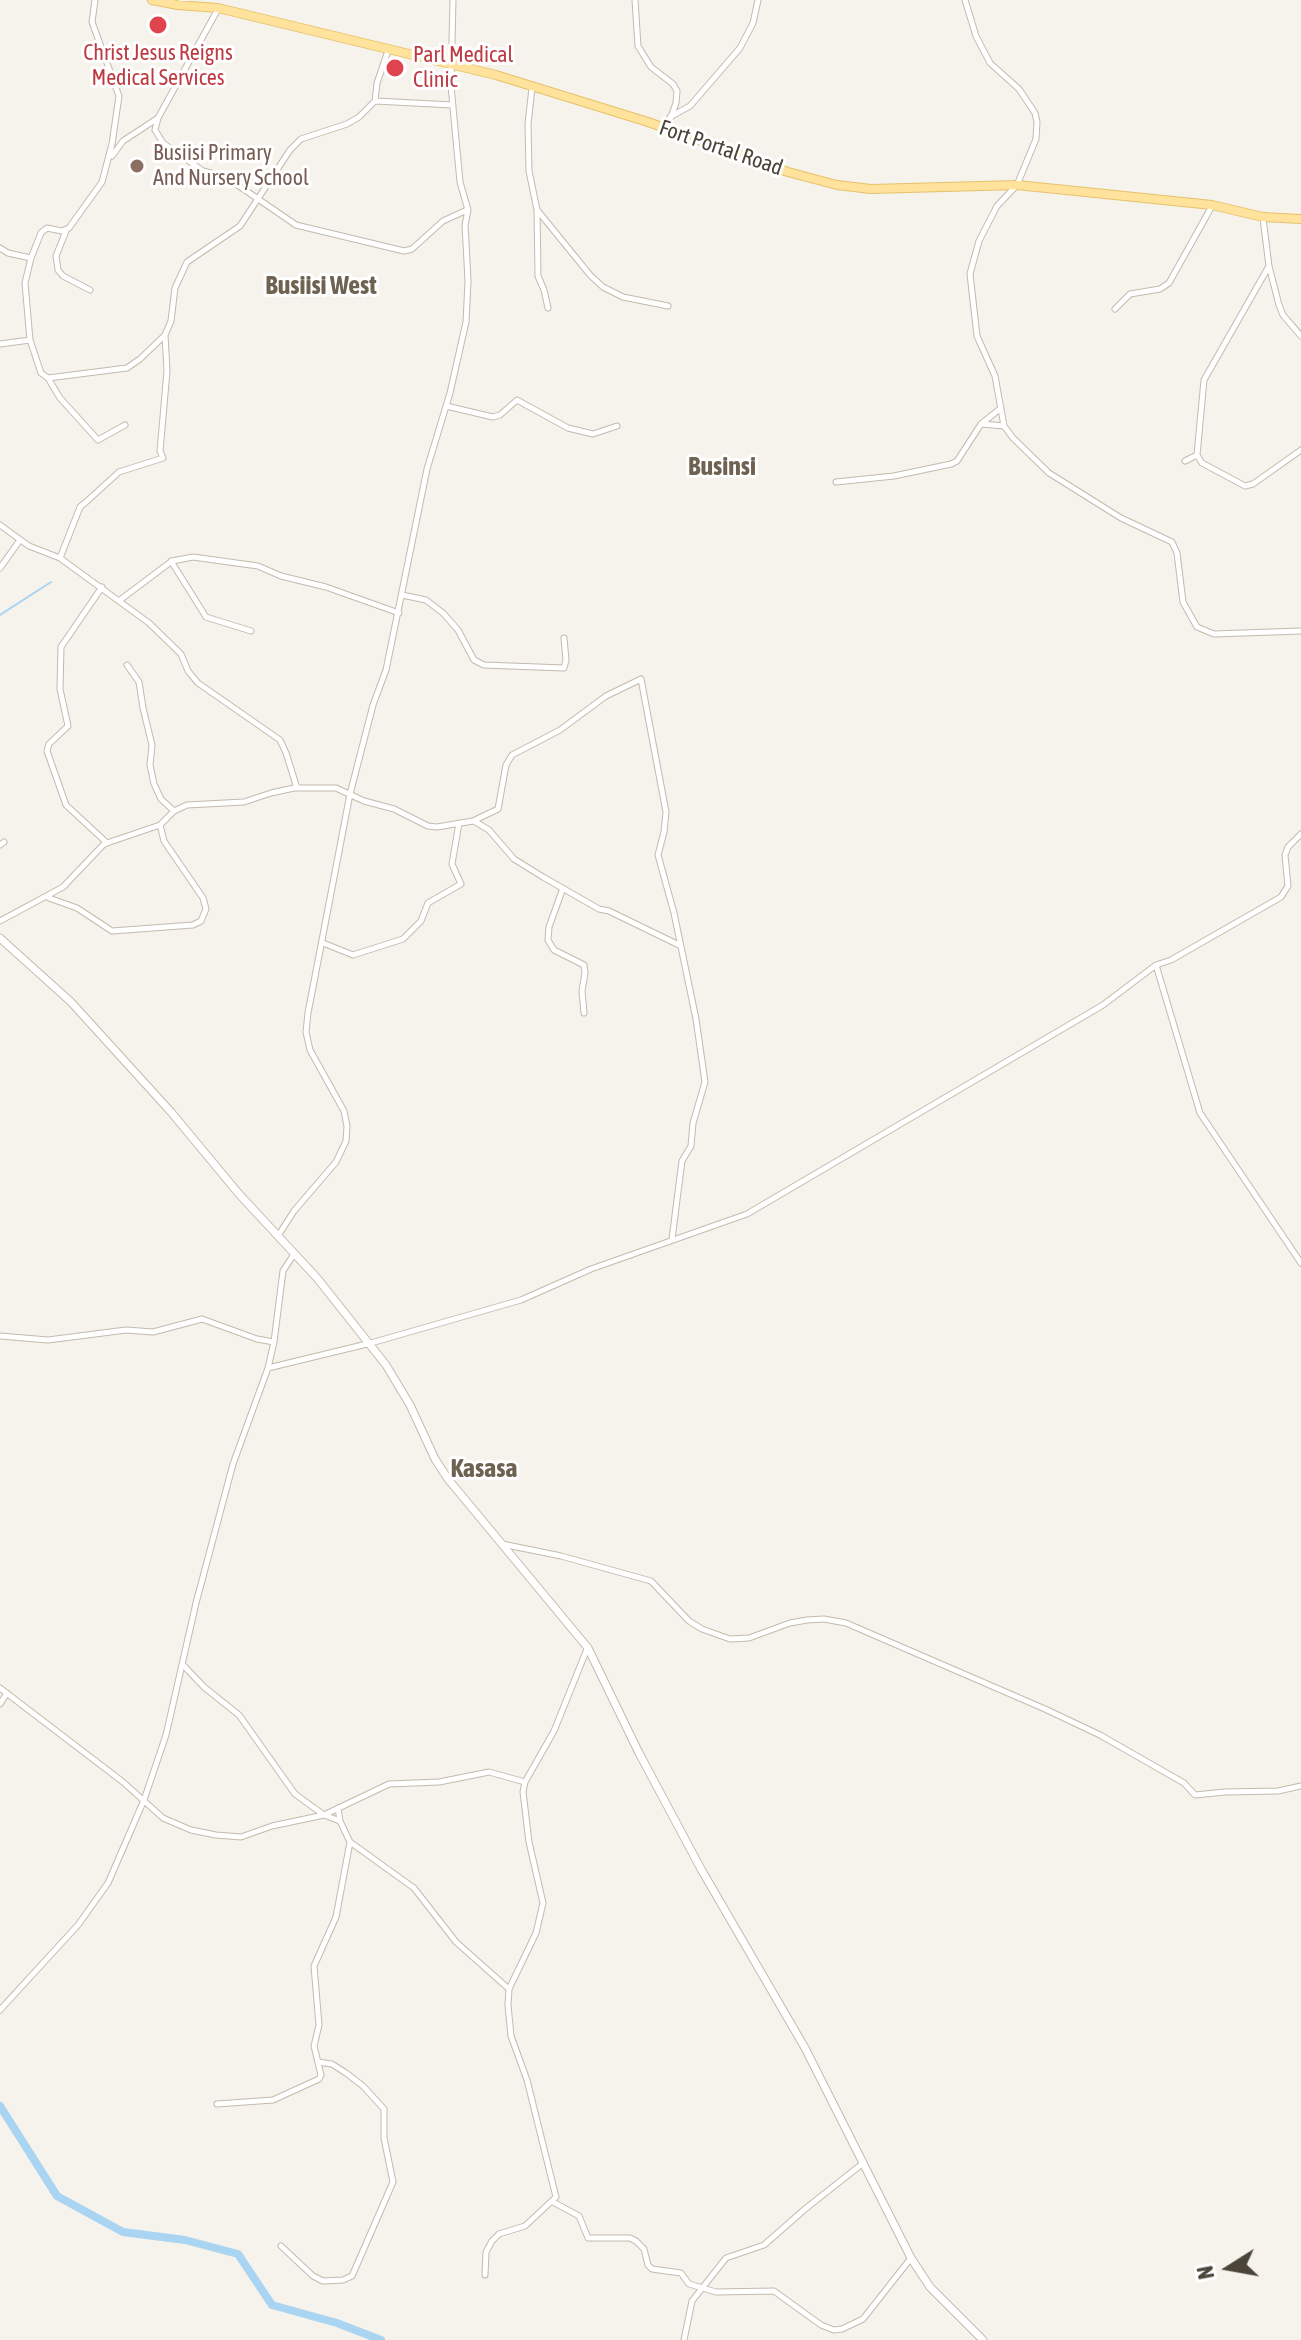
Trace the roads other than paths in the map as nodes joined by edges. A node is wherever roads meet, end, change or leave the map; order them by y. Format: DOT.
graph roads {
  1 [pos="95,0"];
  2 [pos="152,0"];
  3 [pos="453,0"];
  4 [pos="635,0"];
  5 [pos="758,0"];
  6 [pos="965,0"];
  7 [pos="218,8"];
  8 [pos="389,48"];
  9 [pos="450,63"];
  10 [pos="532,88"];
  11 [pos="375,101"];
  12 [pos="453,105"];
  13 [pos="670,117"];
  14 [pos="158,118"];
  15 [pos="666,129"];
  16 [pos="109,160"];
  17 [pos="1017,185"];
  18 [pos="257,199"];
  19 [pos="1212,205"];
  20 [pos="468,210"];
  21 [pos="537,210"];
  22 [pos="1263,217"];
  23 [pos="1301,219"];
  24 [pos="66,231"];
  25 [pos="0,248"];
  26 [pos="31,258"];
  27 [pos="1269,266"];
  28 [pos="90,290"];
  29 [pos="668,306"];
  30 [pos="548,308"];
  31 [pos="1115,309"];
  32 [pos="165,335"];
  33 [pos="1301,336"];
  34 [pos="30,340"];
  35 [pos="0,344"];
  36 [pos="47,378"];
  37 [pos="446,406"];
  38 [pos="1001,408"];
  39 [pos="981,424"];
  40 [pos="125,425"];
  41 [pos="617,426"];
  42 [pos="1004,426"];
  43 [pos="1301,450"];
  44 [pos="1197,455"];
  45 [pos="1185,461"];
  46 [pos="836,482"];
  47 [pos="0,525"];
  48 [pos="20,540"];
  49 [pos="60,558"];
  50 [pos="171,561"];
  51 [pos="0,568"];
  52 [pos="102,587"];
  53 [pos="402,595"];
  54 [pos="120,600"];
  55 [pos="399,613"];
  56 [pos="251,631"];
  57 [pos="1301,631"];
  58 [pos="564,638"];
  59 [pos="127,665"];
  60 [pos="297,788"];
  61 [pos="350,794"];
  62 [pos="174,811"];
  63 [pos="473,821"];
  64 [pos="459,823"];
  65 [pos="160,825"];
  66 [pos="1301,834"];
  67 [pos="107,843"];
  68 [pos="563,888"];
  69 [pos="48,897"];
  70 [pos="0,921"];
  71 [pos="0,938"];
  72 [pos="323,943"];
  73 [pos="680,945"];
  74 [pos="1156,965"];
  75 [pos="584,1013"];
  76 [pos="278,1236"];
  77 [pos="672,1239"];
  78 [pos="294,1254"];
  79 [pos="1301,1263"];
  80 [pos="0,1336"];
  81 [pos="274,1342"];
  82 [pos="371,1343"];
  83 [pos="268,1368"];
  84 [pos="501,1544"];
  85 [pos="588,1648"];
  86 [pos="183,1665"];
  87 [pos="0,1688"];
  88 [pos="7,1693"];
  89 [pos="0,1704"];
  90 [pos="525,1782"];
  91 [pos="1301,1786"];
  92 [pos="144,1800"];
  93 [pos="338,1808"];
  94 [pos="324,1815"];
  95 [pos="340,1821"];
  96 [pos="350,1842"];
  97 [pos="509,1989"];
  98 [pos="0,2010"];
  99 [pos="318,2062"];
  100 [pos="217,2104"];
  101 [pos="862,2164"];
  102 [pos="553,2202"];
  103 [pos="281,2246"];
  104 [pos="911,2258"];
  105 [pos="485,2275"];
  106 [pos="701,2287"];
  107 [pos="684,2340"];
  108 [pos="983,2340"];
  1 -- 16 [label="street"];
  2 -- 7 [label="main road, Fort Portal Road"];
  3 -- 9 [label="street"];
  4 -- 13 [label="street"];
  5 -- 13 [label="street"];
  6 -- 17 [label="street"];
  7 -- 8 [label="main road, Fort Portal Road"];
  7 -- 14 [label="street"];
  8 -- 9 [label="main road, Fort Portal Road"];
  8 -- 11 [label="street"];
  9 -- 10 [label="main road, Fort Portal Road"];
  9 -- 12 [label="street"];
  10 -- 15 [label="main road, Fort Portal Road"];
  10 -- 21 [label="street"];
  11 -- 12 [label="street"];
  11 -- 18 [label="street"];
  12 -- 20 [label="street"];
  13 -- 15 [label="street"];
  14 -- 16 [label="street"];
  14 -- 18 [label="street"];
  15 -- 17 [label="main road, Fort Portal Road"];
  16 -- 24 [label="street"];
  17 -- 19 [label="main road, Fort Portal Road"];
  17 -- 38 [label="street"];
  18 -- 20 [label="street"];
  18 -- 32 [label="street"];
  19 -- 22 [label="main road, Fort Portal Road"];
  19 -- 31 [label="street"];
  20 -- 37 [label="street"];
  21 -- 29 [label="street"];
  21 -- 30 [label="street"];
  22 -- 23 [label="main road, Fort Portal Road"];
  22 -- 27 [label="street"];
  24 -- 26 [label="street"];
  24 -- 28 [label="street"];
  25 -- 26 [label="street"];
  26 -- 34 [label="street"];
  27 -- 33 [label="street"];
  27 -- 44 [label="street"];
  32 -- 36 [label="street"];
  32 -- 49 [label="street"];
  34 -- 35 [label="street"];
  34 -- 36 [label="street"];
  36 -- 40 [label="street"];
  37 -- 41 [label="street"];
  37 -- 53 [label="street"];
  38 -- 39 [label="street"];
  38 -- 42 [label="street"];
  39 -- 42 [label="street"];
  39 -- 46 [label="street"];
  42 -- 57 [label="street"];
  43 -- 44 [label="street"];
  44 -- 45 [label="street"];
  47 -- 48 [label="street"];
  48 -- 49 [label="street"];
  48 -- 51 [label="street"];
  49 -- 52 [label="street"];
  50 -- 54 [label="street"];
  50 -- 55 [label="street"];
  50 -- 56 [label="street"];
  52 -- 54 [label="street"];
  52 -- 67 [label="street"];
  53 -- 55 [label="street"];
  53 -- 58 [label="street"];
  54 -- 60 [label="street"];
  55 -- 61 [label="street"];
  59 -- 62 [label="street"];
  60 -- 61 [label="street"];
  60 -- 62 [label="street"];
  61 -- 64 [label="street"];
  61 -- 72 [label="street"];
  62 -- 65 [label="street"];
  63 -- 64 [label="street"];
  63 -- 68 [label="street"];
  63 -- 73 [label="street"];
  64 -- 72 [label="street"];
  65 -- 67 [label="street"];
  65 -- 69 [label="street"];
  66 -- 74 [label="street"];
  67 -- 69 [label="street"];
  68 -- 73 [label="street"];
  68 -- 75 [label="street"];
  69 -- 70 [label="street"];
  71 -- 76 [label="street"];
  72 -- 76 [label="street"];
  73 -- 77 [label="street"];
  74 -- 77 [label="street"];
  74 -- 79 [label="street"];
  76 -- 78 [label="street"];
  77 -- 82 [label="street"];
  78 -- 81 [label="street"];
  78 -- 82 [label="street"];
  80 -- 81 [label="street"];
  81 -- 83 [label="street"];
  82 -- 83 [label="street"];
  82 -- 84 [label="street"];
  83 -- 86 [label="street"];
  84 -- 85 [label="street"];
  84 -- 91 [label="street"];
  85 -- 90 [label="street"];
  85 -- 101 [label="street"];
  86 -- 92 [label="street"];
  86 -- 94 [label="street"];
  87 -- 88 [label="street"];
  88 -- 89 [label="street"];
  88 -- 92 [label="street"];
  90 -- 93 [label="street"];
  90 -- 97 [label="street"];
  92 -- 94 [label="street"];
  92 -- 98 [label="street"];
  93 -- 94 [label="street"];
  93 -- 95 [label="street"];
  94 -- 95 [label="street"];
  95 -- 96 [label="street"];
  96 -- 97 [label="street"];
  96 -- 99 [label="street"];
  97 -- 102 [label="street"];
  99 -- 100 [label="street"];
  99 -- 103 [label="street"];
  101 -- 104 [label="street"];
  101 -- 106 [label="street"];
  102 -- 105 [label="street"];
  102 -- 106 [label="street"];
  104 -- 106 [label="street"];
  104 -- 108 [label="street"];
  106 -- 107 [label="street"];
}
